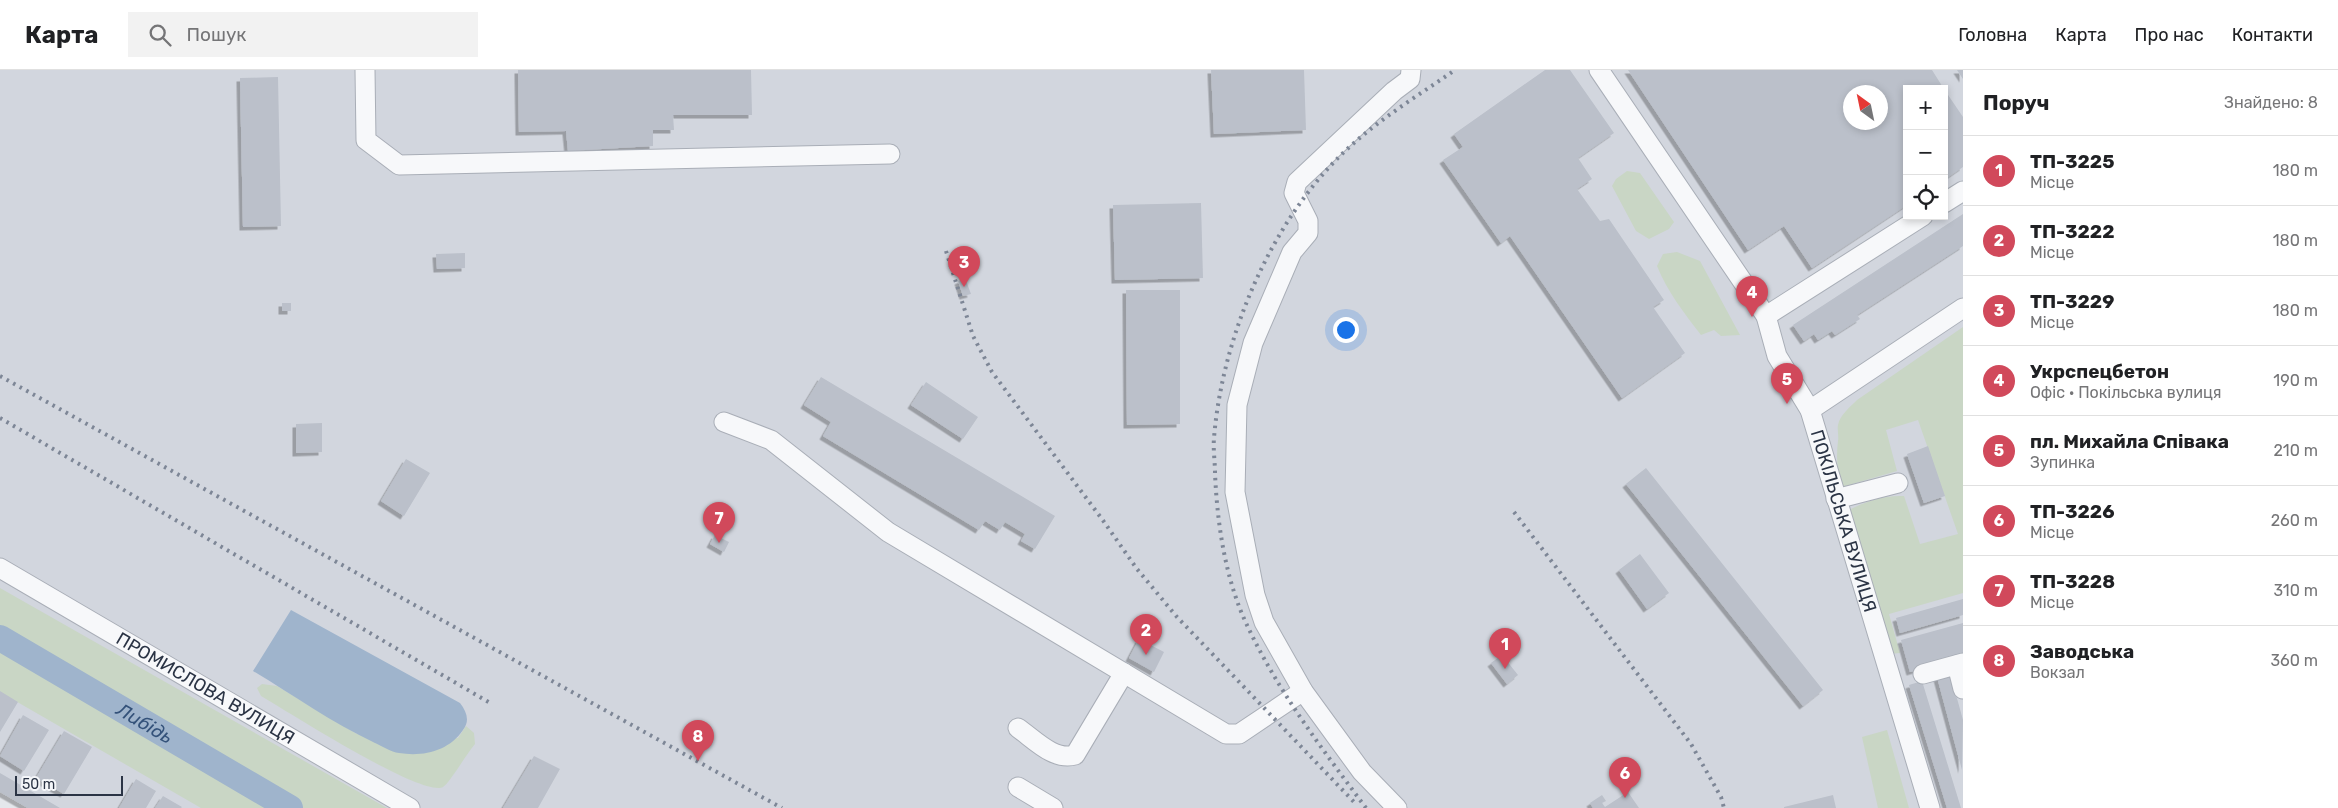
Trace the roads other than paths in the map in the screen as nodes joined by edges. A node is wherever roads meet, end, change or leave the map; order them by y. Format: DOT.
graph roads {
  1 [pos="364,70"];
  2 [pos="1411,70"];
  3 [pos="1599,70"];
  4 [pos="890,154"];
  5 [pos="1963,191"];
  6 [pos="1948,200"];
  7 [pos="1917,220"];
  8 [pos="1963,308"];
  9 [pos="1766,316"];
  10 [pos="1810,410"];
  11 [pos="724,422"];
  12 [pos="1898,483"];
  13 [pos="1836,498"];
  14 [pos="0,568"];
  15 [pos="1960,664"];
  16 [pos="1124,673"];
  17 [pos="1923,674"];
  18 [pos="1963,689"];
  19 [pos="1302,691"];
  20 [pos="1018,728"];
  21 [pos="1018,787"];
  22 [pos="410,808"];
  23 [pos="1053,808"];
  24 [pos="1397,808"];
  25 [pos="1930,808"];
  1 -- 4 [label="street"];
  2 -- 19 [label="street"];
  3 -- 9 [label="street"];
  5 -- 6 [label="street"];
  7 -- 9 [label="street"];
  8 -- 10 [label="street, ПОКІЛЬСЬКА ВУЛИЦЯ"];
  9 -- 10 [label="street"];
  10 -- 13 [label="street, ПОКІЛЬСЬКА ВУЛИЦЯ"];
  11 -- 16 [label="street"];
  12 -- 13 [label="street"];
  13 -- 25 [label="street, ПОКІЛЬСЬКА ВУЛИЦЯ"];
  14 -- 22 [label="street, ПРОМИСЛОВА ВУЛИЦЯ"];
  15 -- 17 [label="street"];
  15 -- 18 [label="street"];
  16 -- 19 [label="street"];
  16 -- 20 [label="street"];
  19 -- 24 [label="street"];
  21 -- 23 [label="street"];
}
